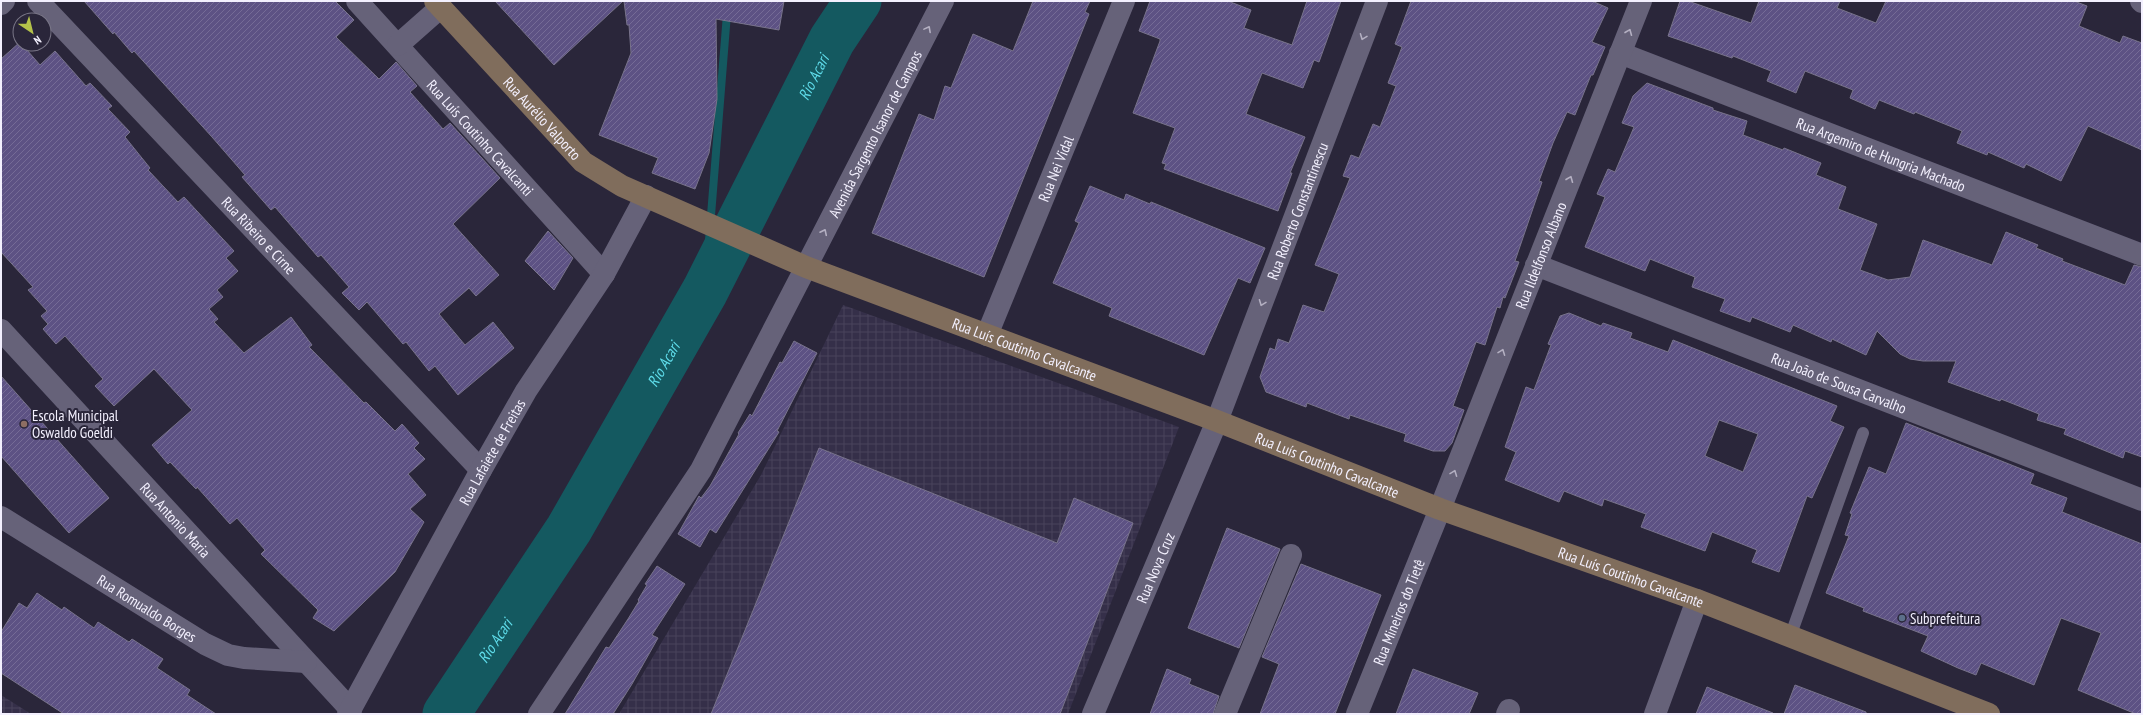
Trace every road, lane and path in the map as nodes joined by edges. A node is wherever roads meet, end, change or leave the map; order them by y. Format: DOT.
graph roads {
  1 [pos="38,1"];
  2 [pos="357,1"];
  3 [pos="943,1"];
  4 [pos="1124,1"];
  5 [pos="1377,1"];
  6 [pos="1641,1"];
  7 [pos="438,4"];
  8 [pos="398,45"];
  9 [pos="1620,53"];
  10 [pos="646,196"];
  11 [pos="671,206"];
  12 [pos="2142,255"];
  13 [pos="1536,265"];
  14 [pos="806,267"];
  15 [pos="604,274"];
  16 [pos="1,330"];
  17 [pos="987,335"];
  18 [pos="1217,421"];
  19 [pos="1863,433"];
  20 [pos="481,470"];
  21 [pos="2142,500"];
  22 [pos="1440,509"];
  23 [pos="1,517"];
  24 [pos="1291,555"];
  25 [pos="1697,600"];
  26 [pos="1790,637"];
  27 [pos="306,662"];
  28 [pos="349,712"];
  29 [pos="539,714"];
  30 [pos="1093,714"];
  31 [pos="1225,714"];
  32 [pos="1357,714"];
  33 [pos="1654,714"];
  34 [pos="1988,714"];
  1 -- 20 [label="street, Rua Ribeiro e Cirne"];
  2 -- 8 [label="street, Rua Luís Coutinho Cavalcanti"];
  14 -- 3 [label="street, Avenida Sargento Isanor de Campos, one-way"];
  4 -- 17 [label="street, Rua Nei Vidal"];
  5 -- 18 [label="street, Rua Roberto Constantinescu, one-way"];
  9 -- 6 [label="street, Rua Ildelfonso Albano, one-way"];
  7 -- 8 [label="street"];
  7 -- 10 [label="main road, Rua Aurélio Valporto"];
  8 -- 15 [label="street, Rua Luís Coutinho Cavalcanti"];
  9 -- 12 [label="street, Rua Argemiro de Hungria Machado"];
  13 -- 9 [label="street, Rua Ildelfonso Albano, one-way"];
  10 -- 11 [label="main road, Rua Aurélio Valporto"];
  10 -- 15 [label="street, Rua Lafaiete de Freitas"];
  11 -- 14 [label="main road, Rua Luís Coutinho Cavalcante"];
  13 -- 21 [label="street, Rua João de Sousa Carvalho"];
  22 -- 13 [label="street, Rua Ildelfonso Albano, one-way"];
  14 -- 17 [label="main road, Rua Luís Coutinho Cavalcante"];
  14 -- 29 [label="street, Avenida Sargento Isanor de Campos"];
  15 -- 20 [label="street, Rua Lafaiete de Freitas"];
  16 -- 27 [label="street, Rua Antonio Maria"];
  17 -- 18 [label="main road, Rua Luís Coutinho Cavalcante"];
  18 -- 22 [label="main road, Rua Luís Coutinho Cavalcante"];
  18 -- 30 [label="street, Rua Nova Cruz"];
  19 -- 26 [label="lane"];
  20 -- 28 [label="street, Rua Lafaiete de Freitas"];
  22 -- 25 [label="main road, Rua Luís Coutinho Cavalcante"];
  22 -- 32 [label="street, Rua Mineiros do Tietê"];
  23 -- 27 [label="street, Rua Romualdo Borges"];
  24 -- 31 [label="street"];
  25 -- 26 [label="main road, Rua Luís Coutinho Cavalcante"];
  25 -- 33 [label="street"];
  26 -- 34 [label="main road, Rua Luís Coutinho Cavalcante"];
  27 -- 28 [label="street, Rua Antonio Maria"];
}
